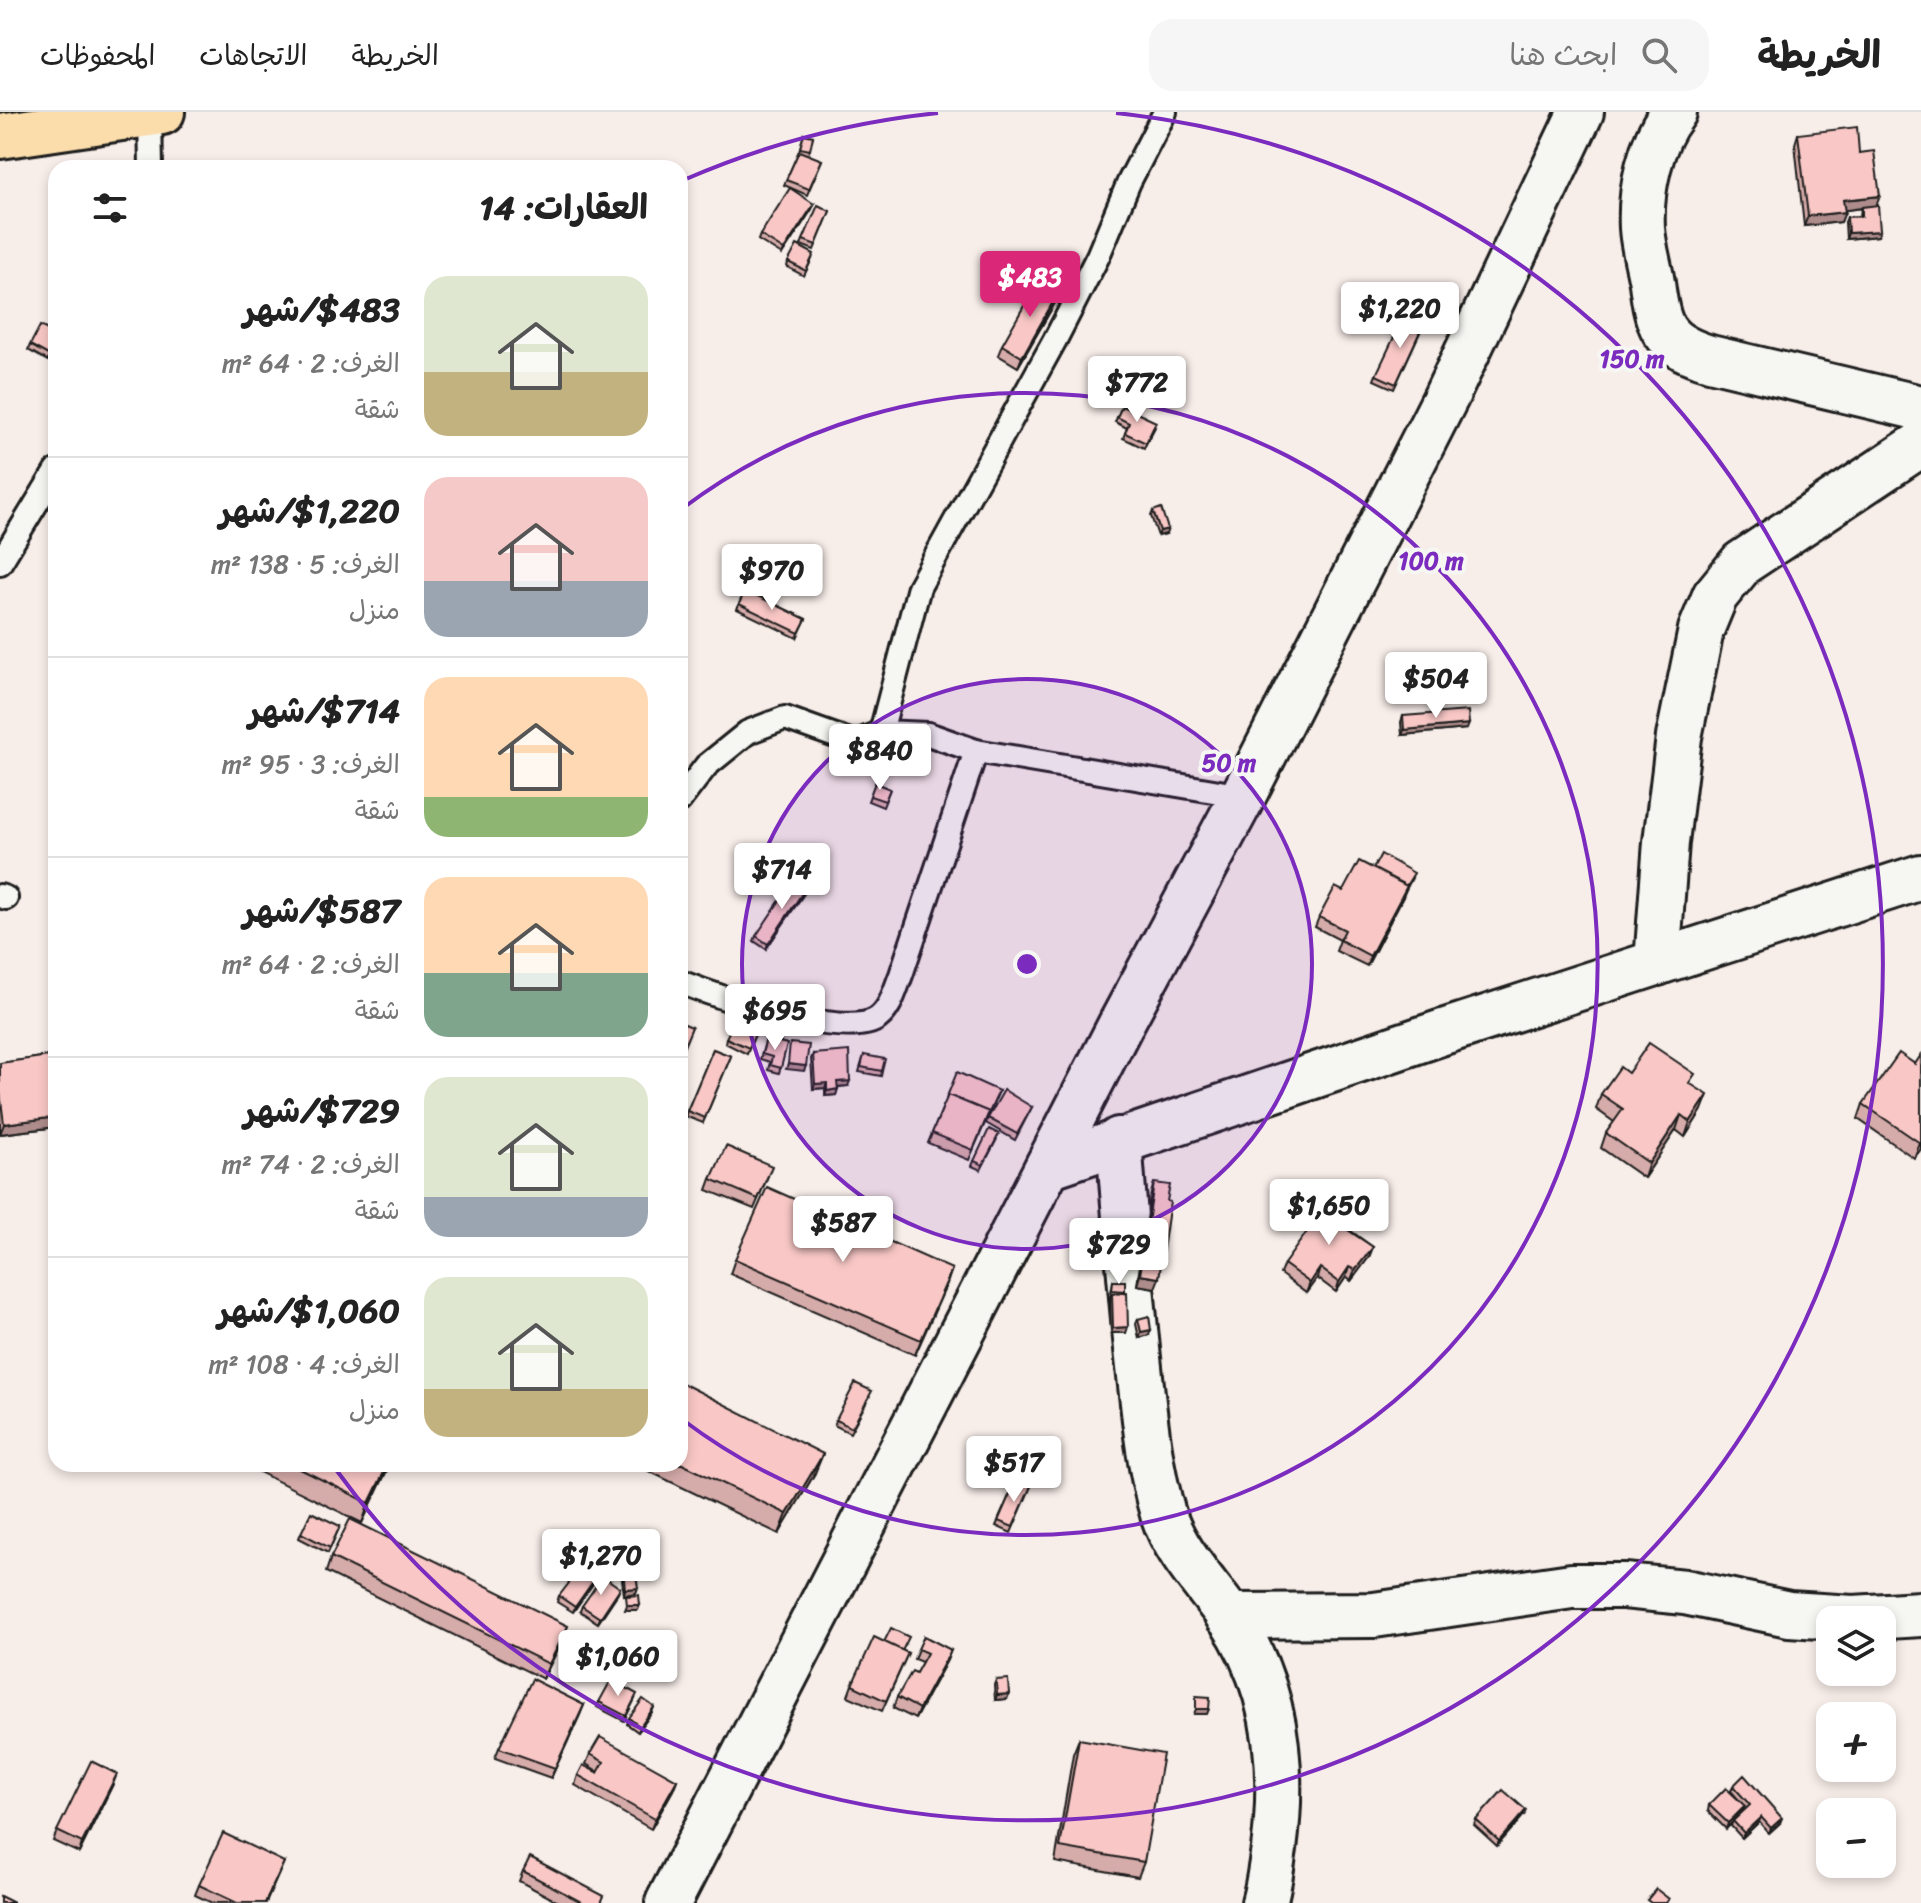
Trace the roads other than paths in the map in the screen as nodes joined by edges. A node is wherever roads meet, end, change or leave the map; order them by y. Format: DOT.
graph roads {
  1 [pos="1165,112"];
  2 [pos="1581,112"];
  3 [pos="1674,112"];
  4 [pos="156,113"];
  5 [pos="0,136"];
  6 [pos="152,160"];
  7 [pos="1921,408"];
  8 [pos="1921,444"];
  9 [pos="48,484"];
  10 [pos="0,563"];
  11 [pos="881,732"];
  12 [pos="976,751"];
  13 [pos="688,790"];
  14 [pos="1243,796"];
  15 [pos="1921,877"];
  16 [pos="1657,963"];
  17 [pos="688,985"];
  18 [pos="1119,1140"];
  19 [pos="1048,1166"];
  20 [pos="1921,1614"];
  21 [pos="1228,1616"];
  22 [pos="668,1903"];
  23 [pos="1264,1903"];
  1 -- 11 [label="lane"];
  2 -- 14 [label="street"];
  3 -- 7 [label="street"];
  4 -- 5 [label="highway"];
  4 -- 6 [label="lane"];
  8 -- 16 [label="street"];
  9 -- 10 [label="lane"];
  11 -- 12 [label="lane"];
  11 -- 13 [label="lane"];
  12 -- 14 [label="lane"];
  12 -- 17 [label="lane"];
  14 -- 19 [label="street"];
  15 -- 16 [label="street"];
  16 -- 18 [label="street"];
  18 -- 19 [label="street"];
  18 -- 21 [label="street"];
  19 -- 22 [label="street"];
  20 -- 21 [label="street"];
  21 -- 23 [label="street"];
}
